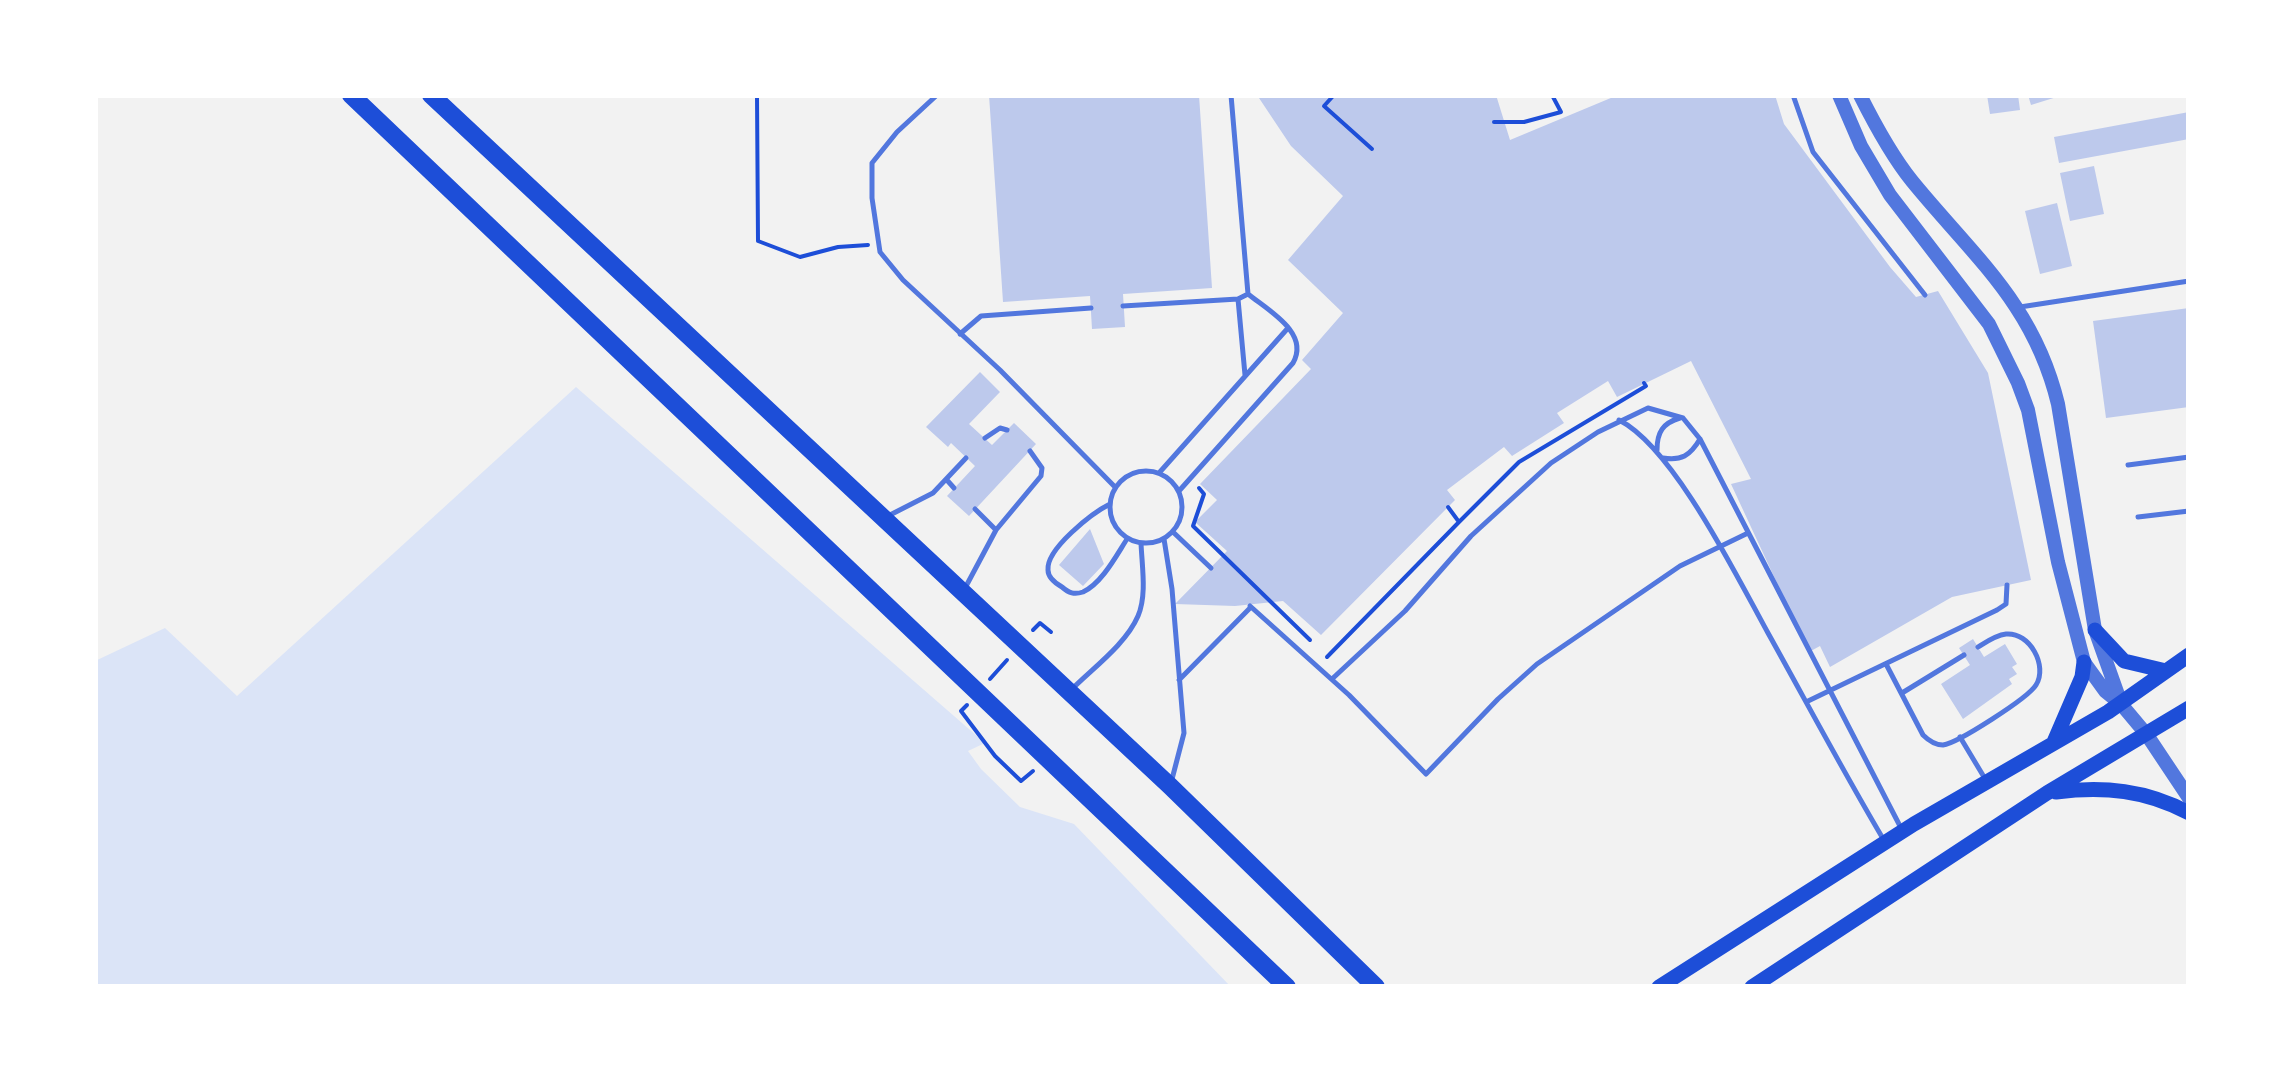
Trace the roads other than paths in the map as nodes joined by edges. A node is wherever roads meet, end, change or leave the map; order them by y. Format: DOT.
graph roads {
  1 [pos="351,95"];
  2 [pos="430,95"];
  3 [pos="937,95"];
  4 [pos="1231,95"];
  5 [pos="1793,95"];
  6 [pos="1840,95"];
  7 [pos="1860,95"];
  8 [pos="2189,281"];
  9 [pos="1248,294"];
  10 [pos="1925,294"];
  11 [pos="1238,299"];
  12 [pos="1123,306"];
  13 [pos="1091,308"];
  14 [pos="2017,308"];
  15 [pos="1288,328"];
  16 [pos="960,334"];
  17 [pos="1245,376"];
  18 [pos="1683,418"];
  19 [pos="1619,420"];
  20 [pos="1007,430"];
  21 [pos="984,438"];
  22 [pos="1700,439"];
  23 [pos="1656,450"];
  24 [pos="1030,451"];
  25 [pos="2189,457"];
  26 [pos="966,458"];
  27 [pos="1662,458"];
  28 [pos="2128,466"];
  29 [pos="1159,473"];
  30 [pos="946,479"];
  31 [pos="954,488"];
  32 [pos="1115,488"];
  33 [pos="1179,491"];
  34 [pos="1110,504"];
  35 [pos="975,509"];
  36 [pos="2189,510"];
  37 [pos="2138,517"];
  38 [pos="884,518"];
  39 [pos="996,530"];
  40 [pos="1172,532"];
  41 [pos="1746,534"];
  42 [pos="1128,539"];
  43 [pos="1164,539"];
  44 [pos="1141,544"];
  45 [pos="1720,546"];
  46 [pos="1211,568"];
  47 [pos="2007,585"];
  48 [pos="963,593"];
  49 [pos="2095,630"];
  50 [pos="1978,647"];
  51 [pos="2189,655"];
  52 [pos="1964,656"];
  53 [pos="2084,662"];
  54 [pos="1886,664"];
  55 [pos="2166,671"];
  56 [pos="1332,679"];
  57 [pos="1179,680"];
  58 [pos="1069,692"];
  59 [pos="1828,692"];
  60 [pos="1901,694"];
  61 [pos="1806,702"];
  62 [pos="2121,704"];
  63 [pos="2189,708"];
  64 [pos="2147,735"];
  65 [pos="1960,737"];
  66 [pos="2054,742"];
  67 [pos="1987,781"];
  68 [pos="1170,786"];
  69 [pos="2047,793"];
  70 [pos="2189,798"];
  71 [pos="2189,814"];
  72 [pos="1902,831"];
  73 [pos="1885,842"];
  74 [pos="1287,987"];
  75 [pos="1376,987"];
  76 [pos="1659,987"];
  77 [pos="1752,987"];
  1 -- 74 [label="highway"];
  2 -- 38 [label="highway"];
  3 -- 16 [label="lane"];
  4 -- 9 [label="lane"];
  5 -- 10 [label="lane"];
  6 -- 53 [label="street"];
  7 -- 14 [label="street"];
  8 -- 14 [label="lane"];
  9 -- 11 [label="lane"];
  9 -- 15 [label="lane"];
  11 -- 12 [label="lane"];
  11 -- 17 [label="lane"];
  13 -- 16 [label="lane"];
  14 -- 49 [label="street"];
  15 -- 17 [label="lane"];
  15 -- 33 [label="lane"];
  16 -- 32 [label="lane"];
  17 -- 29 [label="lane"];
  18 -- 19 [label="lane"];
  18 -- 22 [label="lane"];
  18 -- 23 [label="lane"];
  19 -- 23 [label="lane"];
  19 -- 56 [label="lane"];
  20 -- 21 [label="lane"];
  22 -- 27 [label="lane"];
  22 -- 41 [label="lane"];
  23 -- 27 [label="lane"];
  24 -- 39 [label="lane"];
  25 -- 28 [label="lane"];
  26 -- 30 [label="lane"];
  27 -- 45 [label="lane"];
  29 -- 32 [label="lane"];
  29 -- 33 [label="lane"];
  30 -- 31 [label="lane"];
  30 -- 38 [label="lane"];
  32 -- 34 [label="lane"];
  33 -- 40 [label="lane"];
  34 -- 42 [label="lane"];
  34 -- 42 [label="lane"];
  35 -- 39 [label="lane"];
  36 -- 37 [label="lane"];
  38 -- 48 [label="highway"];
  39 -- 48 [label="lane"];
  40 -- 43 [label="lane"];
  40 -- 46 [label="lane"];
  41 -- 45 [label="lane"];
  41 -- 59 [label="lane"];
  42 -- 44 [label="lane"];
  43 -- 44 [label="lane"];
  43 -- 57 [label="lane"];
  44 -- 58 [label="lane"];
  45 -- 56 [label="lane"];
  45 -- 61 [label="lane"];
  47 -- 54 [label="lane"];
  48 -- 58 [label="highway"];
  49 -- 55 [label="main road"];
  49 -- 62 [label="street"];
  50 -- 65 [label="lane"];
  51 -- 55 [label="main road"];
  52 -- 60 [label="lane"];
  53 -- 62 [label="street"];
  53 -- 66 [label="main road"];
  54 -- 59 [label="lane"];
  54 -- 60 [label="lane"];
  55 -- 62 [label="main road"];
  56 -- 57 [label="lane"];
  57 -- 68 [label="lane"];
  58 -- 68 [label="highway"];
  59 -- 61 [label="lane"];
  59 -- 72 [label="lane"];
  60 -- 65 [label="lane"];
  61 -- 73 [label="lane"];
  62 -- 64 [label="street"];
  62 -- 66 [label="main road"];
  63 -- 64 [label="main road"];
  64 -- 69 [label="main road"];
  64 -- 70 [label="street"];
  65 -- 67 [label="lane"];
  66 -- 67 [label="main road"];
  67 -- 72 [label="main road"];
  68 -- 75 [label="highway"];
  69 -- 71 [label="main road"];
  69 -- 77 [label="main road"];
  72 -- 73 [label="main road"];
  73 -- 76 [label="main road"];
}
